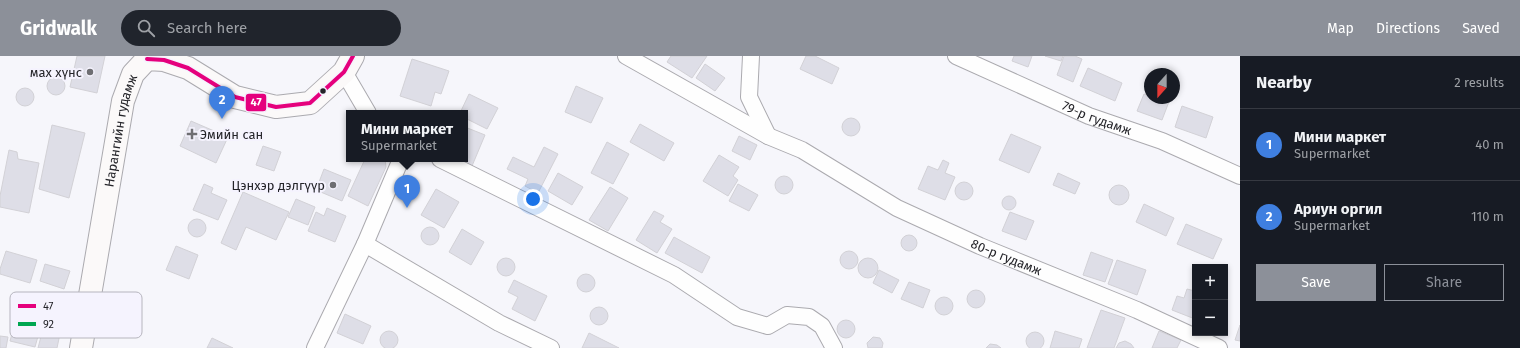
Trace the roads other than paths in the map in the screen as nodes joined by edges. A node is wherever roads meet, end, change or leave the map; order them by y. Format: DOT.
graph roads {
  1 [pos="626,56"];
  2 [pos="751,56"];
  3 [pos="956,56"];
  4 [pos="145,57"];
  5 [pos="348,64"];
  6 [pos="367,110"];
  7 [pos="768,136"];
  8 [pos="400,162"];
  9 [pos="446,162"];
  10 [pos="1240,176"];
  11 [pos="365,244"];
  12 [pos="91,292"];
  13 [pos="83,338"];
  14 [pos="81,348"];
  15 [pos="314,348"];
  16 [pos="550,348"];
  17 [pos="834,348"];
  18 [pos="1219,348"];
  1 -- 7 [label="street, 80-р гудамж"];
  2 -- 7 [label="street"];
  3 -- 10 [label="street, 79-р гудамж"];
  4 -- 5 [label="main road, Нарангийн гудамж"];
  4 -- 12 [label="main road, Нарангийн гудамж"];
  5 -- 6 [label="street"];
  7 -- 18 [label="street, 80-р гудамж"];
  8 -- 11 [label="street"];
  9 -- 17 [label="street"];
  11 -- 15 [label="street"];
  11 -- 16 [label="street"];
  13 -- 14 [label="main road, Нарангийн гудамж"];
}
